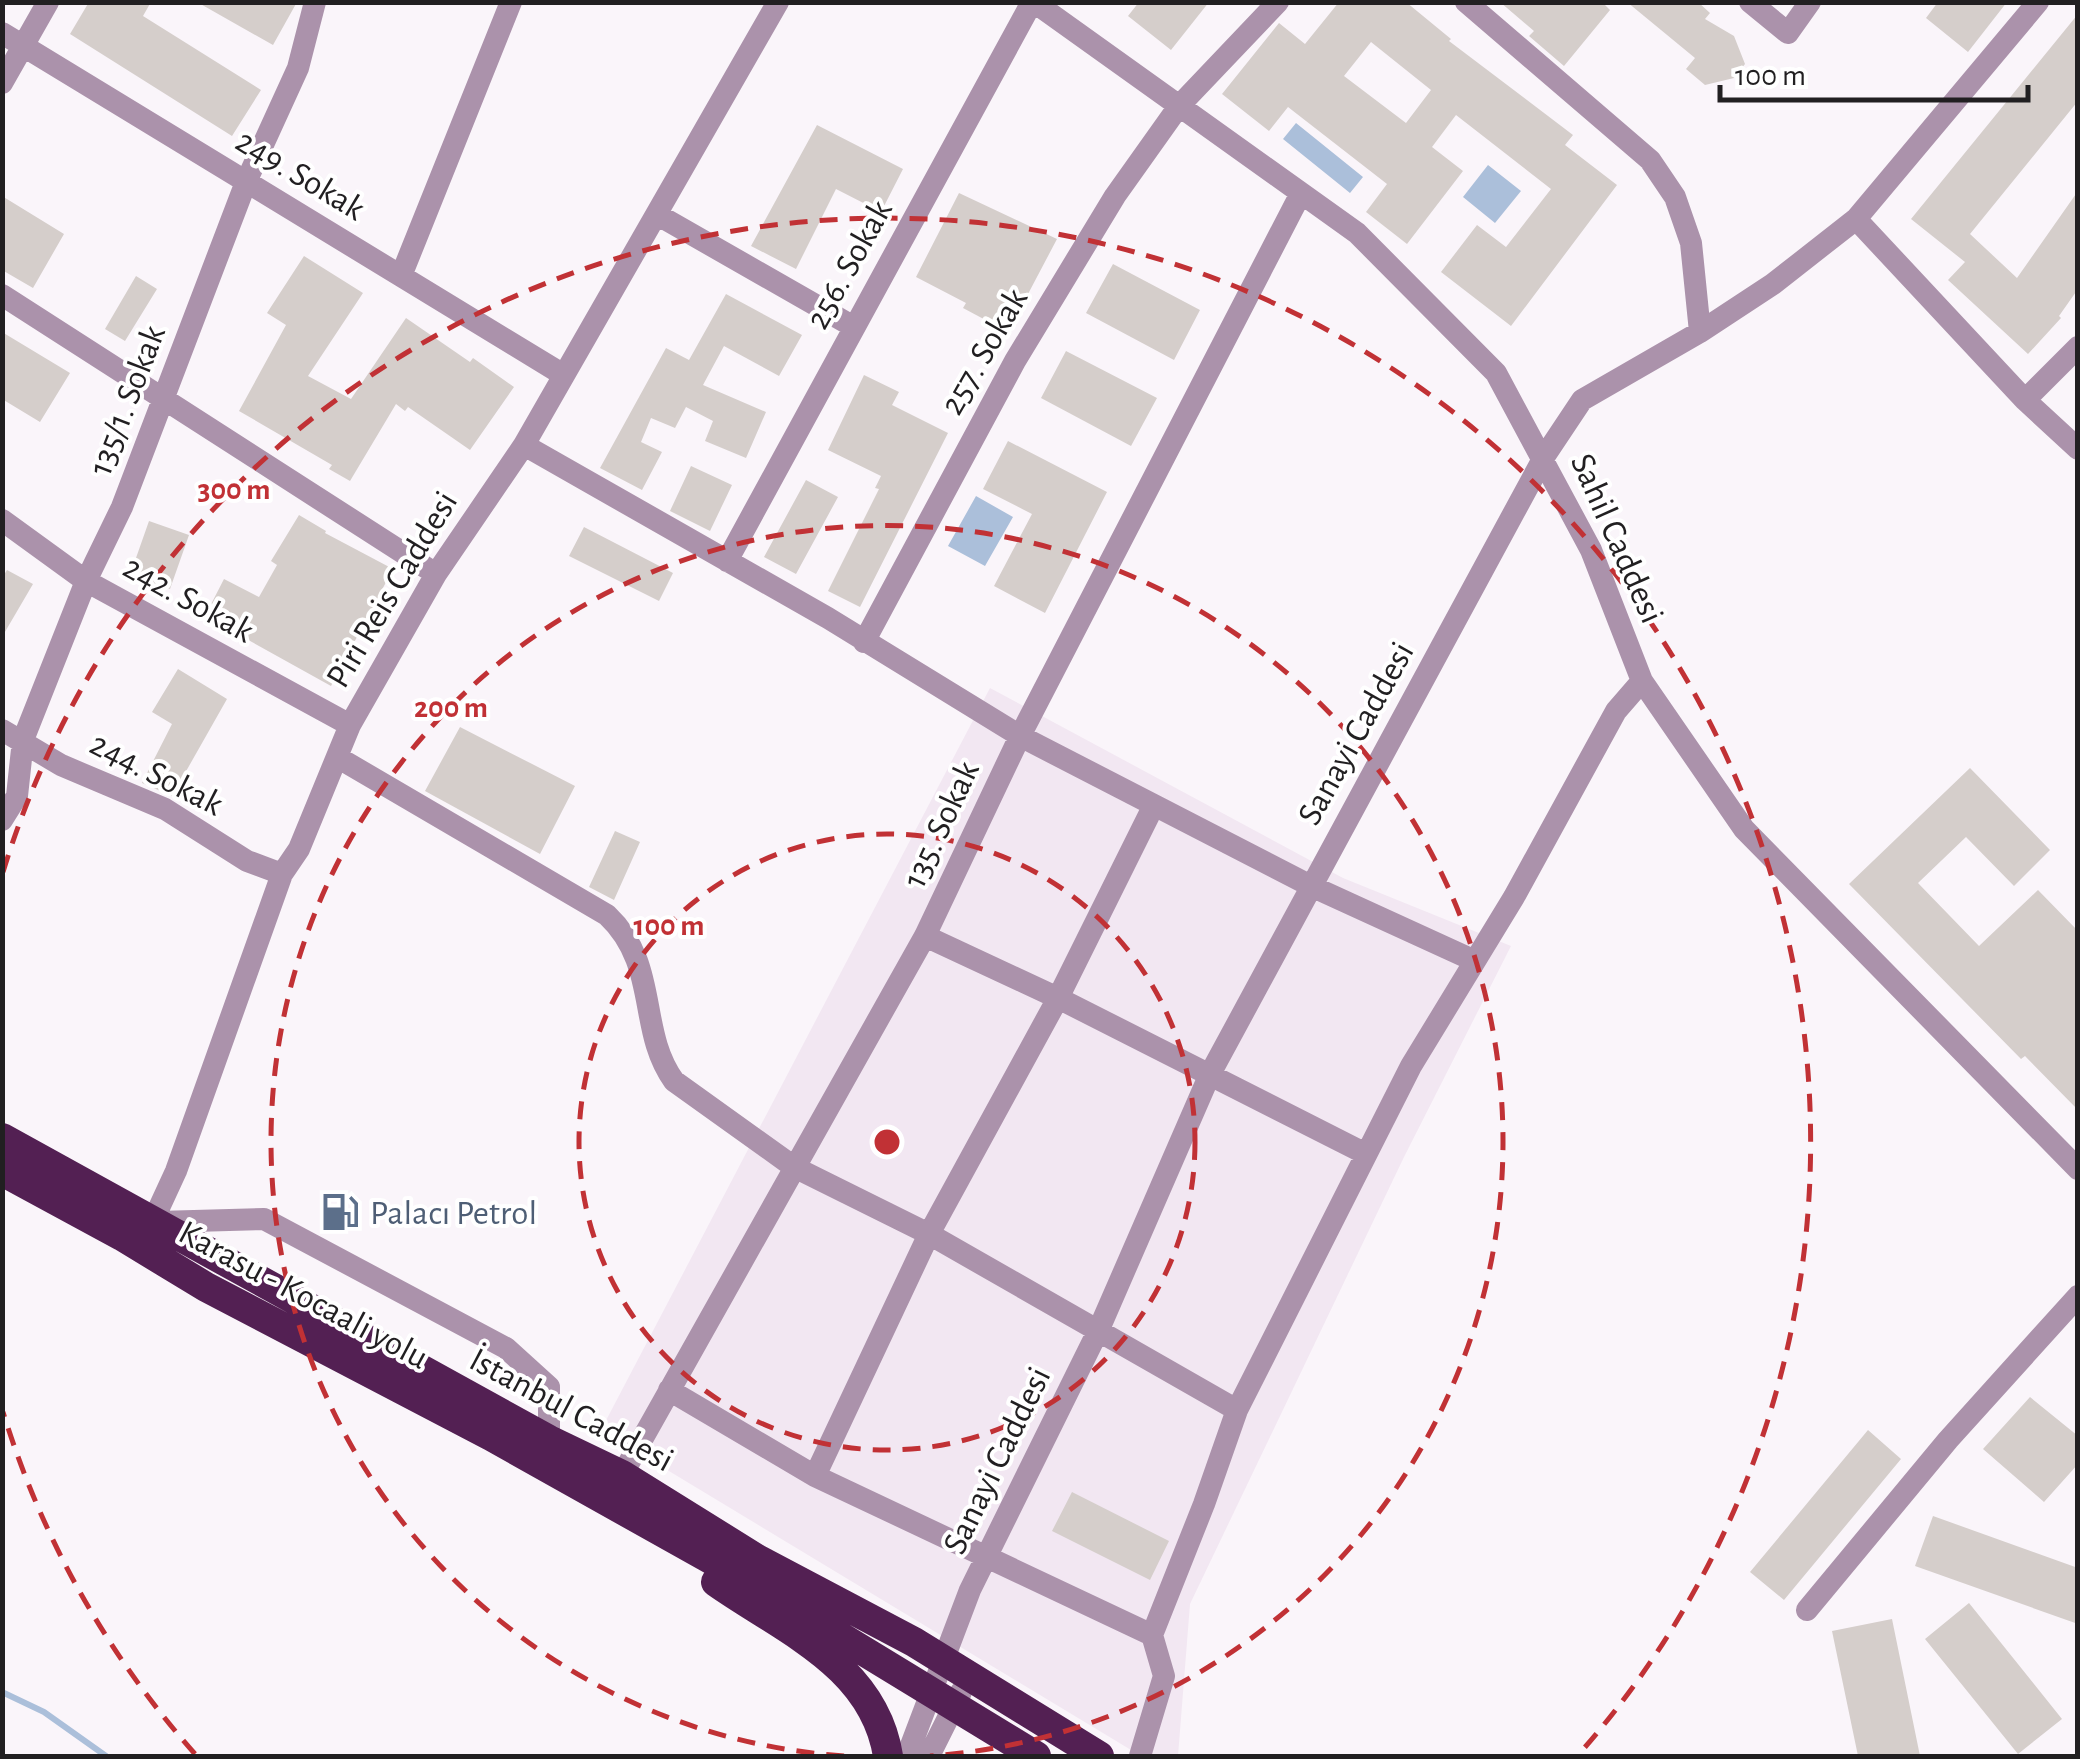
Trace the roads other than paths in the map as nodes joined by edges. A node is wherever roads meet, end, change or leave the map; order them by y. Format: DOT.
graph roads {
  1 [pos="48,2"];
  2 [pos="315,2"];
  3 [pos="510,2"];
  4 [pos="778,2"];
  5 [pos="1033,2"];
  6 [pos="1278,2"];
  7 [pos="1466,2"];
  8 [pos="1750,2"];
  9 [pos="1810,2"];
  10 [pos="2038,2"];
  11 [pos="12,39"];
  12 [pos="2,83"];
  13 [pos="1179,106"];
  14 [pos="246,182"];
  15 [pos="1301,193"];
  16 [pos="658,215"];
  17 [pos="1856,219"];
  18 [pos="401,276"];
  19 [pos="2,295"];
  20 [pos="854,327"];
  21 [pos="1700,332"];
  22 [pos="2078,347"];
  23 [pos="562,374"];
  24 [pos="164,400"];
  25 [pos="2025,400"];
  26 [pos="524,445"];
  27 [pos="2078,449"];
  28 [pos="1544,457"];
  29 [pos="2,520"];
  30 [pos="727,560"];
  31 [pos="436,574"];
  32 [pos="86,581"];
  33 [pos="864,642"];
  34 [pos="1642,681"];
  35 [pos="350,725"];
  36 [pos="12,735"];
  37 [pos="1020,736"];
  38 [pos="337,758"];
  39 [pos="1154,806"];
  40 [pos="2,820"];
  41 [pos="282,874"];
  42 [pos="1311,886"];
  43 [pos="926,936"];
  44 [pos="1475,962"];
  45 [pos="1058,998"];
  46 [pos="1210,1074"];
  47 [pos="2,1138"];
  48 [pos="1366,1154"];
  49 [pos="794,1167"];
  50 [pos="2078,1168"];
  51 [pos="2,1171"];
  52 [pos="929,1234"];
  53 [pos="146,1236"];
  54 [pos="2078,1296"];
  55 [pos="1100,1329"];
  56 [pos="670,1390"];
  57 [pos="1236,1410"];
  58 [pos="550,1440"];
  59 [pos="622,1475"];
  60 [pos="815,1476"];
  61 [pos="588,1490"];
  62 [pos="986,1558"];
  63 [pos="1807,1610"];
  64 [pos="1152,1635"];
  65 [pos="944,1660"];
  66 [pos="972,1676"];
  67 [pos="942,1698"];
  68 [pos="888,1756"];
  69 [pos="907,1756"];
  70 [pos="929,1756"];
  71 [pos="1036,1756"];
  72 [pos="1099,1756"];
  73 [pos="1140,1756"];
  1 -- 11 [label="street"];
  2 -- 14 [label="street, 135/1. Sokak"];
  3 -- 18 [label="street"];
  4 -- 16 [label="street, Piri Reis Caddesi"];
  5 -- 13 [label="street, Sahil Caddesi"];
  5 -- 20 [label="street, 256. Sokak"];
  6 -- 13 [label="street, 257. Sokak"];
  7 -- 21 [label="street"];
  8 -- 9 [label="street"];
  10 -- 17 [label="street, Sanayi Caddesi"];
  11 -- 12 [label="street"];
  11 -- 14 [label="street, 249. Sokak"];
  13 -- 15 [label="street, Sahil Caddesi"];
  13 -- 33 [label="street, 257. Sokak"];
  14 -- 18 [label="street, 249. Sokak"];
  14 -- 24 [label="street, 135/1. Sokak"];
  15 -- 28 [label="street, Sahil Caddesi"];
  15 -- 37 [label="street, 135. Sokak"];
  16 -- 20 [label="street"];
  16 -- 23 [label="street, Piri Reis Caddesi"];
  17 -- 21 [label="street, Sanayi Caddesi"];
  17 -- 25 [label="street"];
  18 -- 23 [label="street, 249. Sokak"];
  19 -- 24 [label="street"];
  20 -- 30 [label="street, 256. Sokak"];
  21 -- 28 [label="street, Sanayi Caddesi"];
  22 -- 25 [label="street"];
  23 -- 26 [label="street, Piri Reis Caddesi"];
  24 -- 31 [label="street"];
  24 -- 32 [label="street, 135/1. Sokak"];
  25 -- 27 [label="street"];
  26 -- 30 [label="street"];
  26 -- 31 [label="street, Piri Reis Caddesi"];
  28 -- 34 [label="street, Sahil Caddesi"];
  28 -- 42 [label="street, Sanayi Caddesi"];
  29 -- 32 [label="street, 242. Sokak"];
  30 -- 33 [label="street"];
  31 -- 35 [label="street, Piri Reis Caddesi"];
  32 -- 35 [label="street, 242. Sokak"];
  32 -- 36 [label="street, 135/1. Sokak"];
  33 -- 37 [label="street"];
  34 -- 44 [label="street"];
  34 -- 50 [label="street, Sahil Caddesi"];
  35 -- 38 [label="street, Piri Reis Caddesi"];
  36 -- 40 [label="street, 135/1. Sokak"];
  36 -- 41 [label="street, 244. Sokak"];
  37 -- 39 [label="street"];
  37 -- 43 [label="street, 135. Sokak"];
  38 -- 41 [label="street, Piri Reis Caddesi"];
  38 -- 49 [label="street"];
  39 -- 42 [label="street"];
  39 -- 45 [label="street"];
  41 -- 53 [label="street, Piri Reis Caddesi"];
  42 -- 44 [label="street"];
  42 -- 46 [label="street, Sanayi Caddesi"];
  43 -- 45 [label="street"];
  43 -- 49 [label="street, 135. Sokak"];
  44 -- 48 [label="street"];
  45 -- 46 [label="street"];
  45 -- 52 [label="street"];
  46 -- 48 [label="street"];
  46 -- 55 [label="street, Sanayi Caddesi"];
  47 -- 53 [label="highway, İstanbul Caddesi"];
  48 -- 57 [label="street"];
  49 -- 52 [label="street"];
  49 -- 56 [label="street, 135. Sokak"];
  51 -- 53 [label="highway, Karasu - Kocaali yolu"];
  52 -- 55 [label="street"];
  52 -- 60 [label="street"];
  53 -- 58 [label="highway, İstanbul Caddesi"];
  53 -- 58 [label="street"];
  53 -- 61 [label="highway, Karasu - Kocaali yolu"];
  54 -- 63 [label="street"];
  55 -- 57 [label="street"];
  55 -- 62 [label="street, Sanayi Caddesi"];
  56 -- 59 [label="street, 135. Sokak"];
  56 -- 60 [label="street"];
  57 -- 64 [label="street"];
  58 -- 59 [label="highway, İstanbul Caddesi"];
  59 -- 65 [label="highway, İstanbul Caddesi"];
  60 -- 62 [label="street"];
  61 -- 67 [label="highway, Karasu - Kocaali yolu"];
  61 -- 68 [label="highway"];
  62 -- 64 [label="street"];
  62 -- 65 [label="street, Sanayi Caddesi"];
  64 -- 73 [label="street"];
  65 -- 66 [label="highway, İstanbul Caddesi"];
  65 -- 67 [label="street, Sanayi Caddesi"];
  66 -- 67 [label="street"];
  66 -- 72 [label="highway, İstanbul Caddesi"];
  67 -- 69 [label="street"];
  67 -- 70 [label="street"];
  67 -- 71 [label="highway, Karasu - Kocaali yolu"];
}
